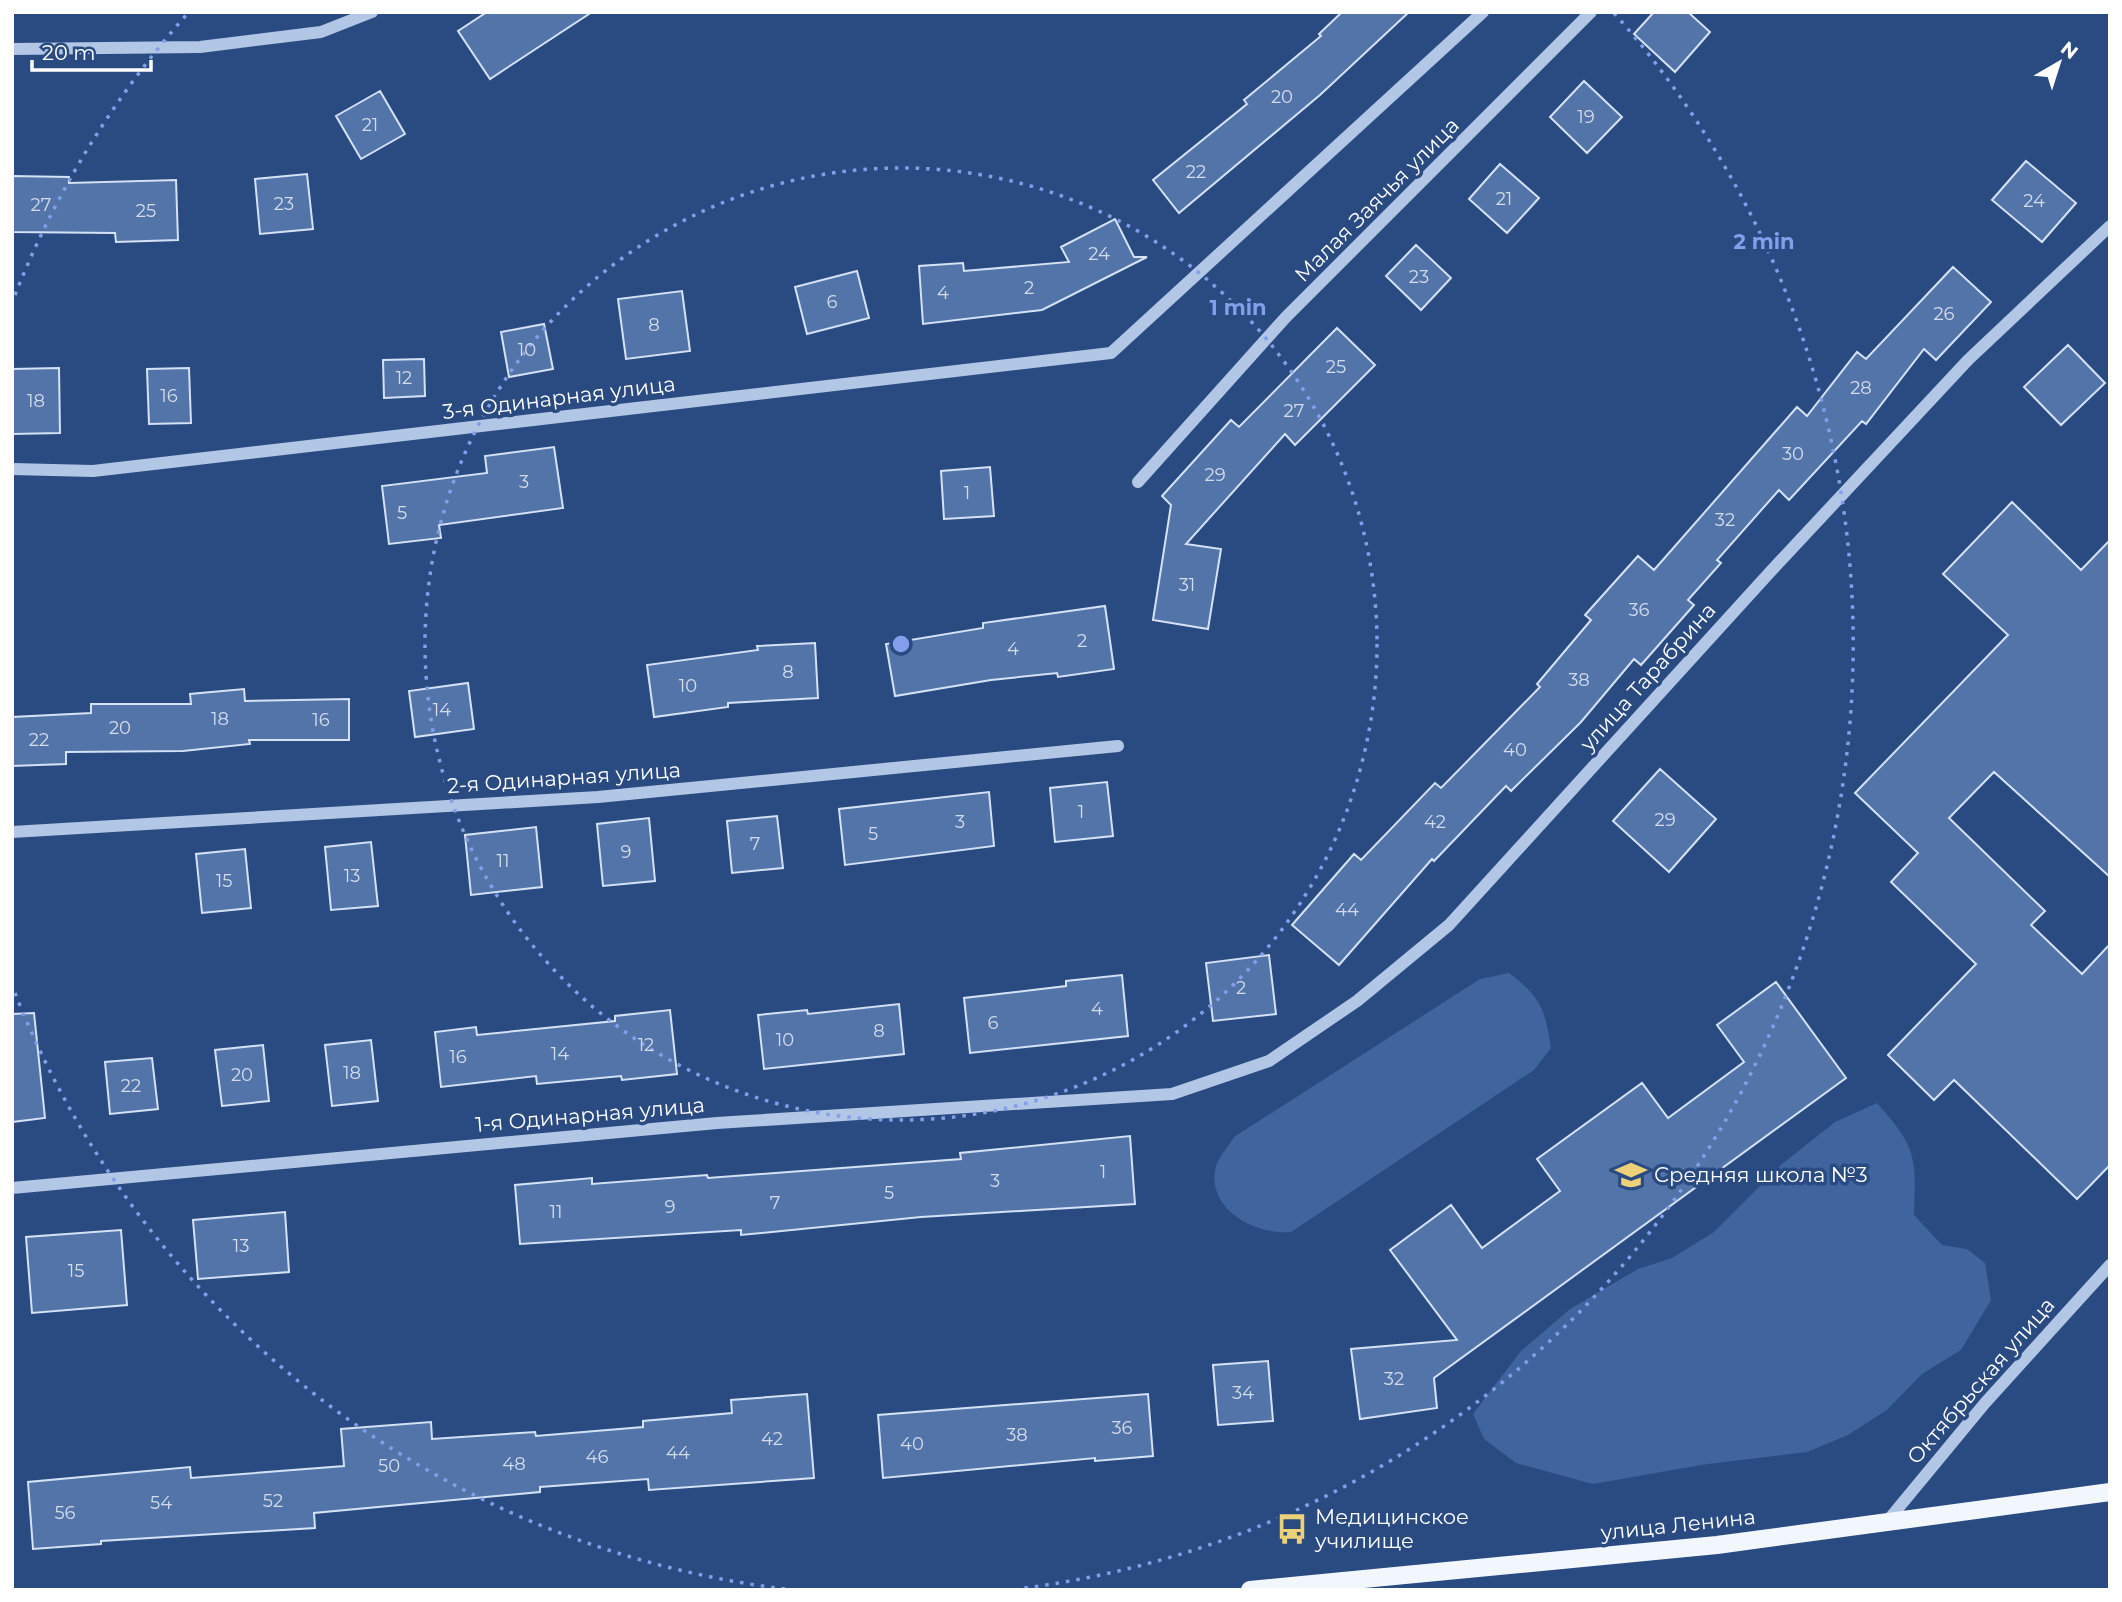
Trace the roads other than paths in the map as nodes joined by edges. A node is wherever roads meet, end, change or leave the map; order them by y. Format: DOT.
graph roads {
  1 [pos="372,12"];
  2 [pos="1483,12"];
  3 [pos="1591,12"];
  4 [pos="12,49"];
  5 [pos="2110,226"];
  6 [pos="12,469"];
  7 [pos="1138,482"];
  8 [pos="1118,746"];
  9 [pos="12,832"];
  10 [pos="1172,1094"];
  11 [pos="12,1188"];
  12 [pos="2110,1265"];
  13 [pos="2110,1492"];
  14 [pos="1884,1524"];
  15 [pos="1250,1590"];
  1 -- 4 [label="street"];
  2 -- 6 [label="street, 3-я Одинарная улица"];
  3 -- 7 [label="street, Малая Заячья улица"];
  5 -- 10 [label="street, улица Тарабрина"];
  8 -- 9 [label="street, 2-я Одинарная улица"];
  10 -- 11 [label="street, 1-я Одинарная улица"];
  12 -- 14 [label="street, Октябрьская улица"];
  13 -- 14 [label="main road, улица Ленина"];
  14 -- 15 [label="main road, улица Ленина"];
}
